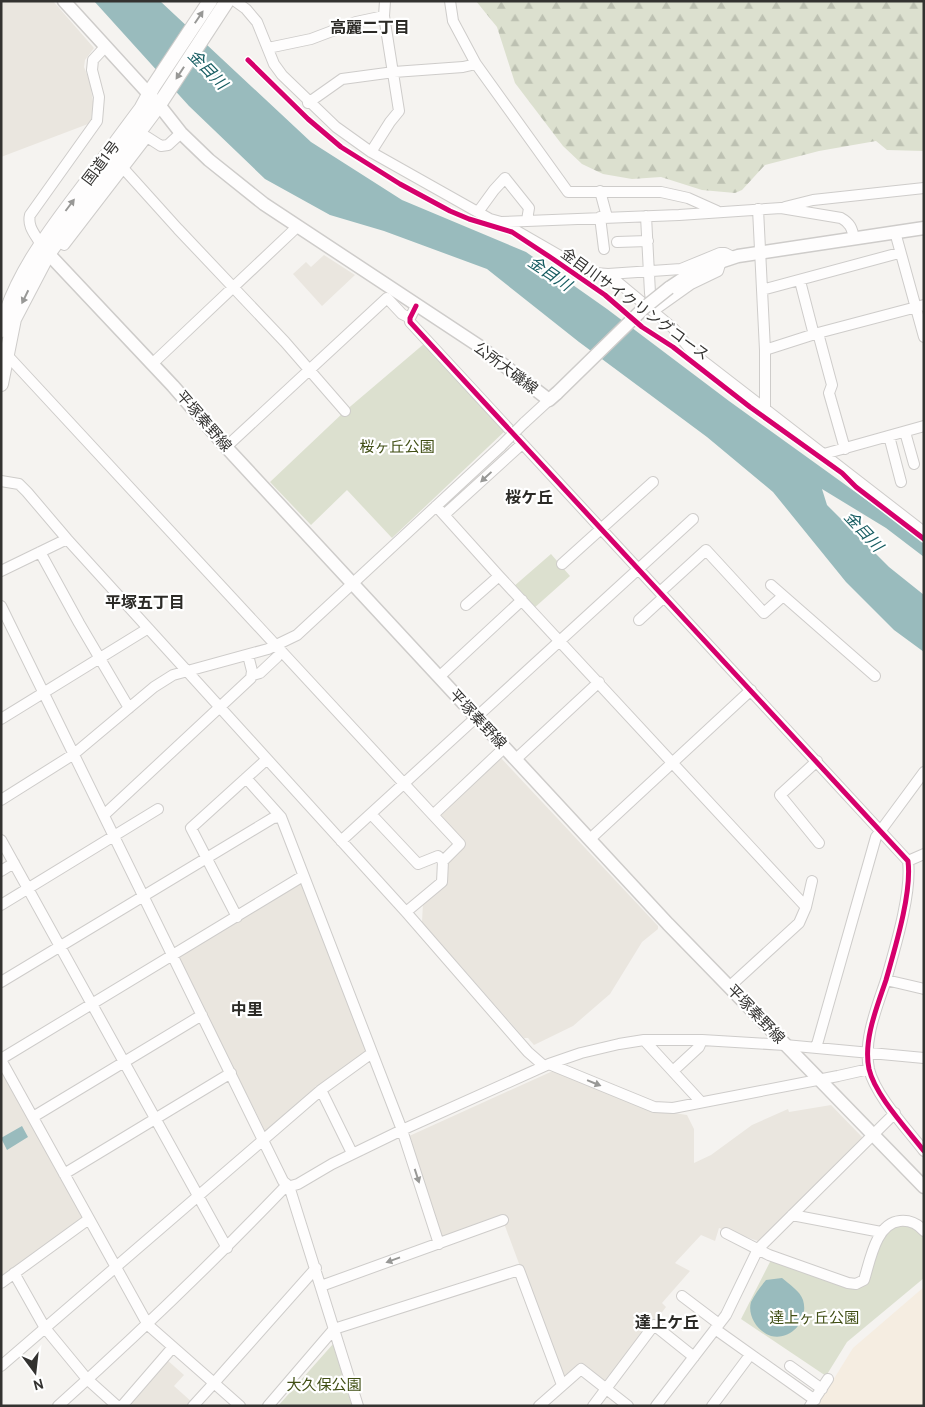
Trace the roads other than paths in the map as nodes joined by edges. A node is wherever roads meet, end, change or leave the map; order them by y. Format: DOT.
graph roads {
  1 [pos="64,1"];
  2 [pos="210,1"];
  3 [pos="385,1"];
  4 [pos="450,1"];
  5 [pos="229,2"];
  6 [pos="384,16"];
  7 [pos="105,47"];
  8 [pos="268,48"];
  9 [pos="476,64"];
  10 [pos="394,72"];
  11 [pos="151,90"];
  12 [pos="161,102"];
  13 [pos="308,103"];
  14 [pos="180,133"];
  15 [pos="371,152"];
  16 [pos="123,168"];
  17 [pos="924,188"];
  18 [pos="600,191"];
  19 [pos="781,208"];
  20 [pos="758,209"];
  21 [pos="478,212"];
  22 [pos="719,212"];
  23 [pos="646,216"];
  24 [pos="604,217"];
  25 [pos="527,220"];
  26 [pos="501,222"];
  27 [pos="298,227"];
  28 [pos="924,228"];
  29 [pos="895,232"];
  30 [pos="854,238"];
  31 [pos="58,240"];
  32 [pos="648,241"];
  33 [pos="617,242"];
  34 [pos="44,249"];
  35 [pos="604,249"];
  36 [pos="759,252"];
  37 [pos="900,253"];
  38 [pos="727,259"];
  39 [pos="649,272"];
  40 [pos="608,274"];
  41 [pos="800,281"];
  42 [pos="233,287"];
  43 [pos="762,290"];
  44 [pos="416,306"];
  45 [pos="920,306"];
  46 [pos="654,311"];
  47 [pos="410,318"];
  48 [pos="1,330"];
  49 [pos="816,334"];
  50 [pos="924,337"];
  51 [pos="765,350"];
  52 [pos="4,361"];
  53 [pos="152,364"];
  54 [pos="309,370"];
  55 [pos="1,384"];
  56 [pos="553,397"];
  57 [pos="766,410"];
  58 [pos="345,411"];
  59 [pos="924,426"];
  60 [pos="905,432"];
  61 [pos="888,436"];
  62 [pos="522,444"];
  63 [pos="226,447"];
  64 [pos="845,449"];
  65 [pos="824,454"];
  66 [pos="914,464"];
  67 [pos="897,478"];
  68 [pos="1,481"];
  69 [pos="653,482"];
  70 [pos="436,506"];
  71 [pos="444,515"];
  72 [pos="693,519"];
  73 [pos="601,529"];
  74 [pos="923,531"];
  75 [pos="67,539"];
  76 [pos="40,552"];
  77 [pos="562,564"];
  78 [pos="638,569"];
  79 [pos="1,571"];
  80 [pos="499,576"];
  81 [pos="353,584"];
  82 [pos="771,585"];
  83 [pos="662,594"];
  84 [pos="783,596"];
  85 [pos="522,600"];
  86 [pos="466,605"];
  87 [pos="1,606"];
  88 [pos="639,620"];
  89 [pos="147,628"];
  90 [pos="560,640"];
  91 [pos="276,646"];
  92 [pos="248,655"];
  93 [pos="277,657"];
  94 [pos="100,658"];
  95 [pos="186,671"];
  96 [pos="253,675"];
  97 [pos="875,676"];
  98 [pos="439,677"];
  99 [pos="599,682"];
  100 [pos="751,690"];
  101 [pos="44,693"];
  102 [pos="130,708"];
  103 [pos="220,708"];
  104 [pos="476,717"];
  105 [pos="1,719"];
  106 [pos="504,748"];
  107 [pos="74,754"];
  108 [pos="516,759"];
  109 [pos="266,760"];
  110 [pos="817,761"];
  111 [pos="672,762"];
  112 [pos="924,772"];
  113 [pos="246,778"];
  114 [pos="404,784"];
  115 [pos="1,800"];
  116 [pos="158,809"];
  117 [pos="371,814"];
  118 [pos="104,815"];
  119 [pos="433,815"];
  120 [pos="281,817"];
  121 [pos="880,830"];
  122 [pos="114,836"];
  123 [pos="590,839"];
  124 [pos="1,840"];
  125 [pos="341,841"];
  126 [pos="819,843"];
  127 [pos="924,854"];
  128 [pos="205,858"];
  129 [pos="443,861"];
  130 [pos="908,861"];
  131 [pos="14,863"];
  132 [pos="1,871"];
  133 [pos="303,876"];
  134 [pos="812,880"];
  135 [pos="28,889"];
  136 [pos="143,896"];
  137 [pos="1,906"];
  138 [pos="806,907"];
  139 [pos="406,912"];
  140 [pos="237,917"];
  141 [pos="60,946"];
  142 [pos="172,954"];
  143 [pos="886,980"];
  144 [pos="1,982"];
  145 [pos="729,987"];
  146 [pos="924,989"];
  147 [pos="92,1004"];
  148 [pos="202,1015"];
  149 [pos="644,1040"];
  150 [pos="702,1040"];
  151 [pos="785,1045"];
  152 [pos="816,1048"];
  153 [pos="868,1052"];
  154 [pos="372,1053"];
  155 [pos="924,1058"];
  156 [pos="1,1059"];
  157 [pos="124,1061"];
  158 [pos="546,1065"];
  159 [pos="869,1069"];
  160 [pos="673,1071"];
  161 [pos="231,1073"];
  162 [pos="821,1080"];
  163 [pos="321,1090"];
  164 [pos="701,1102"];
  165 [pos="895,1113"];
  166 [pos="32,1117"];
  167 [pos="155,1119"];
  168 [pos="402,1130"];
  169 [pos="872,1135"];
  170 [pos="264,1139"];
  171 [pos="924,1151"];
  172 [pos="352,1153"];
  173 [pos="64,1174"];
  174 [pos="289,1186"];
  175 [pos="924,1187"];
  176 [pos="198,1196"];
  177 [pos="792,1215"];
  178 [pos="89,1219"];
  179 [pos="503,1220"];
  180 [pos="924,1231"];
  181 [pos="881,1232"];
  182 [pos="726,1233"];
  183 [pos="439,1244"];
  184 [pos="227,1248"];
  185 [pos="758,1249"];
  186 [pos="115,1267"];
  187 [pos="316,1268"];
  188 [pos="14,1273"];
  189 [pos="1,1283"];
  190 [pos="321,1286"];
  191 [pos="682,1296"];
  192 [pos="148,1325"];
  193 [pos="717,1327"];
  194 [pos="45,1328"];
  195 [pos="334,1329"];
  196 [pos="174,1347"];
  197 [pos="750,1355"];
  198 [pos="694,1357"];
  199 [pos="1,1366"];
  200 [pos="790,1366"];
  201 [pos="87,1379"];
  202 [pos="828,1379"];
  203 [pos="214,1383"];
  204 [pos="562,1385"];
  205 [pos="606,1389"];
  206 [pos="822,1389"];
  207 [pos="812,1403"];
  208 [pos="58,1406"];
  209 [pos="117,1406"];
  210 [pos="122,1406"];
  211 [pos="193,1406"];
  212 [pos="240,1406"];
  213 [pos="268,1406"];
  214 [pos="358,1406"];
  215 [pos="539,1406"];
  216 [pos="593,1406"];
  217 [pos="628,1406"];
  218 [pos="656,1406"];
  219 [pos="712,1406"];
  1 -- 7 [label="main road"];
  11 -- 2 [label="highway, 国道1号, one-way"];
  3 -- 6 [label="street"];
  4 -- 9 [label="street"];
  5 -- 8 [label="street"];
  5 -- 12 [label="highway, 国道1号, one-way"];
  6 -- 8 [label="street"];
  6 -- 10 [label="street"];
  7 -- 11 [label="main road"];
  7 -- 34 [label="street"];
  8 -- 13 [label="street"];
  9 -- 10 [label="street"];
  9 -- 18 [label="street"];
  10 -- 13 [label="street"];
  10 -- 15 [label="street"];
  11 -- 12 [label="main road, 公所大磯線"];
  34 -- 11 [label="highway, 国道1号, one-way"];
  12 -- 14 [label="main road, 公所大磯線"];
  12 -- 31 [label="highway, 国道1号"];
  13 -- 15 [label="street"];
  14 -- 16 [label="street"];
  14 -- 27 [label="main road, 公所大磯線"];
  15 -- 21 [label="street"];
  16 -- 31 [label="street"];
  16 -- 42 [label="street"];
  17 -- 19 [label="street"];
  18 -- 22 [label="street"];
  18 -- 24 [label="street"];
  19 -- 20 [label="street"];
  19 -- 30 [label="street"];
  20 -- 22 [label="street"];
  20 -- 36 [label="street"];
  21 -- 25 [label="street"];
  21 -- 26 [label="street"];
  22 -- 23 [label="street"];
  23 -- 24 [label="street"];
  23 -- 32 [label="street"];
  24 -- 25 [label="street"];
  24 -- 35 [label="street"];
  25 -- 26 [label="street"];
  26 -- 40 [label="street"];
  27 -- 42 [label="street"];
  27 -- 44 [label="main road, 公所大磯線"];
  28 -- 29 [label="main road, 公所大磯線"];
  29 -- 30 [label="main road, 公所大磯線"];
  29 -- 37 [label="street"];
  30 -- 36 [label="main road, 公所大磯線"];
  31 -- 34 [label="highway, 国道1号"];
  32 -- 33 [label="street"];
  32 -- 39 [label="street"];
  34 -- 48 [label="highway, 国道1号"];
  34 -- 52 [label="highway, 国道1号, one-way"];
  34 -- 53 [label="main road, 平塚秦野線"];
  36 -- 38 [label="main road, 公所大磯線"];
  36 -- 43 [label="street"];
  37 -- 41 [label="street"];
  37 -- 45 [label="street"];
  38 -- 39 [label="street"];
  38 -- 46 [label="street"];
  38 -- 56 [label="main road, 公所大磯線, bridge"];
  39 -- 40 [label="street"];
  39 -- 46 [label="street"];
  40 -- 46 [label="street"];
  41 -- 43 [label="street"];
  41 -- 49 [label="street"];
  42 -- 53 [label="street"];
  42 -- 54 [label="street"];
  43 -- 51 [label="street"];
  44 -- 47 [label="street"];
  44 -- 56 [label="main road, 公所大磯線"];
  45 -- 49 [label="street"];
  45 -- 50 [label="street"];
  46 -- 57 [label="street"];
  47 -- 54 [label="street"];
  47 -- 62 [label="street"];
  49 -- 51 [label="street"];
  49 -- 64 [label="street"];
  51 -- 57 [label="street"];
  52 -- 55 [label="highway, 国道1号"];
  52 -- 91 [label="street"];
  53 -- 63 [label="main road, 平塚秦野線"];
  54 -- 58 [label="street"];
  54 -- 63 [label="street"];
  56 -- 70 [label="street, bridge"];
  57 -- 65 [label="street"];
  59 -- 60 [label="street"];
  60 -- 61 [label="street"];
  60 -- 66 [label="street"];
  61 -- 64 [label="street"];
  61 -- 67 [label="street"];
  62 -- 71 [label="street, one-way"];
  62 -- 73 [label="street"];
  63 -- 81 [label="main road, 平塚秦野線"];
  64 -- 65 [label="street"];
  65 -- 74 [label="street"];
  68 -- 75 [label="street"];
  69 -- 73 [label="street"];
  70 -- 71 [label="street"];
  70 -- 81 [label="street"];
  71 -- 80 [label="street"];
  72 -- 78 [label="street"];
  73 -- 77 [label="street"];
  73 -- 78 [label="street"];
  75 -- 76 [label="street"];
  75 -- 89 [label="street"];
  76 -- 79 [label="street"];
  76 -- 94 [label="street"];
  78 -- 83 [label="street"];
  78 -- 90 [label="street"];
  80 -- 85 [label="street"];
  80 -- 86 [label="street"];
  81 -- 91 [label="street"];
  81 -- 98 [label="main road, 平塚秦野線"];
  82 -- 84 [label="street"];
  83 -- 84 [label="street"];
  83 -- 88 [label="street"];
  83 -- 100 [label="street"];
  84 -- 97 [label="street"];
  85 -- 90 [label="street"];
  85 -- 98 [label="street"];
  87 -- 101 [label="street"];
  89 -- 94 [label="street"];
  89 -- 95 [label="street"];
  90 -- 99 [label="street"];
  90 -- 104 [label="street"];
  91 -- 92 [label="street"];
  91 -- 114 [label="street"];
  92 -- 95 [label="street"];
  92 -- 96 [label="street"];
  93 -- 96 [label="street"];
  94 -- 101 [label="street"];
  94 -- 102 [label="street"];
  95 -- 102 [label="street"];
  95 -- 103 [label="street"];
  96 -- 103 [label="street"];
  98 -- 104 [label="main road, 平塚秦野線"];
  99 -- 108 [label="street"];
  99 -- 111 [label="street"];
  100 -- 110 [label="street"];
  100 -- 111 [label="street"];
  101 -- 105 [label="street"];
  101 -- 107 [label="street"];
  102 -- 107 [label="street"];
  103 -- 109 [label="street"];
  103 -- 118 [label="street"];
  104 -- 106 [label="main road, 平塚秦野線"];
  104 -- 114 [label="street"];
  106 -- 108 [label="main road, 平塚秦野線"];
  106 -- 119 [label="street"];
  107 -- 115 [label="street"];
  107 -- 118 [label="street"];
  108 -- 123 [label="main road, 平塚秦野線"];
  109 -- 113 [label="street"];
  109 -- 125 [label="street"];
  110 -- 121 [label="street"];
  110 -- 126 [label="street"];
  111 -- 123 [label="street"];
  111 -- 138 [label="street"];
  112 -- 121 [label="street"];
  113 -- 120 [label="street"];
  113 -- 128 [label="street"];
  114 -- 117 [label="street"];
  114 -- 119 [label="street"];
  116 -- 122 [label="street"];
  117 -- 125 [label="street"];
  117 -- 129 [label="street"];
  118 -- 122 [label="street"];
  119 -- 129 [label="street"];
  120 -- 128 [label="street"];
  120 -- 133 [label="street"];
  121 -- 130 [label="street"];
  121 -- 152 [label="street"];
  122 -- 135 [label="street"];
  122 -- 136 [label="street"];
  123 -- 145 [label="main road, 平塚秦野線"];
  124 -- 131 [label="street"];
  125 -- 139 [label="street"];
  127 -- 130 [label="street"];
  128 -- 136 [label="street"];
  128 -- 140 [label="street"];
  129 -- 139 [label="street"];
  130 -- 143 [label="street"];
  131 -- 132 [label="street"];
  131 -- 135 [label="street"];
  133 -- 140 [label="street"];
  133 -- 154 [label="street"];
  134 -- 138 [label="street"];
  135 -- 137 [label="street"];
  135 -- 141 [label="street"];
  136 -- 141 [label="street"];
  136 -- 142 [label="street"];
  138 -- 145 [label="street"];
  139 -- 158 [label="street"];
  140 -- 142 [label="street"];
  141 -- 144 [label="street"];
  141 -- 147 [label="street"];
  142 -- 147 [label="street"];
  142 -- 148 [label="street"];
  143 -- 146 [label="street"];
  143 -- 153 [label="street"];
  145 -- 151 [label="main road, 平塚秦野線"];
  147 -- 156 [label="street"];
  147 -- 157 [label="street"];
  148 -- 157 [label="street"];
  148 -- 161 [label="street"];
  149 -- 150 [label="street"];
  149 -- 158 [label="street"];
  149 -- 160 [label="street"];
  150 -- 151 [label="street"];
  150 -- 160 [label="street"];
  151 -- 152 [label="street"];
  151 -- 162 [label="main road, 平塚秦野線"];
  152 -- 153 [label="street"];
  153 -- 155 [label="street"];
  153 -- 159 [label="street"];
  154 -- 163 [label="street"];
  154 -- 168 [label="street"];
  156 -- 166 [label="street"];
  157 -- 166 [label="street"];
  157 -- 167 [label="street"];
  158 -- 164 [label="street, one-way"];
  158 -- 168 [label="street"];
  159 -- 162 [label="street"];
  159 -- 165 [label="street"];
  160 -- 164 [label="street"];
  161 -- 167 [label="street"];
  161 -- 170 [label="street"];
  162 -- 164 [label="street"];
  162 -- 169 [label="main road, 平塚秦野線"];
  163 -- 170 [label="street"];
  163 -- 172 [label="street"];
  165 -- 169 [label="street"];
  165 -- 171 [label="street"];
  166 -- 173 [label="street"];
  167 -- 173 [label="street"];
  167 -- 176 [label="street"];
  168 -- 172 [label="street"];
  168 -- 183 [label="street, one-way"];
  169 -- 175 [label="main road, 平塚秦野線"];
  169 -- 177 [label="street"];
  170 -- 174 [label="street"];
  170 -- 176 [label="street"];
  172 -- 174 [label="street"];
  173 -- 178 [label="street"];
  174 -- 184 [label="street"];
  174 -- 187 [label="street"];
  176 -- 184 [label="street"];
  176 -- 186 [label="street"];
  177 -- 181 [label="street"];
  177 -- 185 [label="street"];
  178 -- 186 [label="street"];
  178 -- 188 [label="street"];
  179 -- 183 [label="street"];
  180 -- 181 [label="street"];
  181 -- 185 [label="street"];
  182 -- 185 [label="street"];
  183 -- 190 [label="street, one-way"];
  184 -- 192 [label="street"];
  185 -- 193 [label="street"];
  186 -- 192 [label="street"];
  186 -- 194 [label="street"];
  187 -- 190 [label="street"];
  187 -- 203 [label="street"];
  188 -- 189 [label="street"];
  188 -- 194 [label="street"];
  190 -- 195 [label="street"];
  191 -- 193 [label="street"];
  192 -- 196 [label="street"];
  192 -- 201 [label="street"];
  193 -- 197 [label="street"];
  193 -- 198 [label="street"];
  194 -- 199 [label="street"];
  194 -- 201 [label="street"];
  195 -- 204 [label="street"];
  195 -- 213 [label="street"];
  195 -- 214 [label="street"];
  196 -- 203 [label="street"];
  196 -- 210 [label="street"];
  197 -- 207 [label="street"];
  197 -- 219 [label="street"];
  198 -- 205 [label="street"];
  198 -- 218 [label="street"];
  200 -- 206 [label="street"];
  201 -- 208 [label="street"];
  201 -- 209 [label="street"];
  202 -- 206 [label="street"];
  203 -- 211 [label="street"];
  203 -- 212 [label="street"];
  204 -- 205 [label="street"];
  204 -- 215 [label="street"];
  205 -- 216 [label="street"];
  205 -- 217 [label="street"];
  206 -- 207 [label="street"];
}
